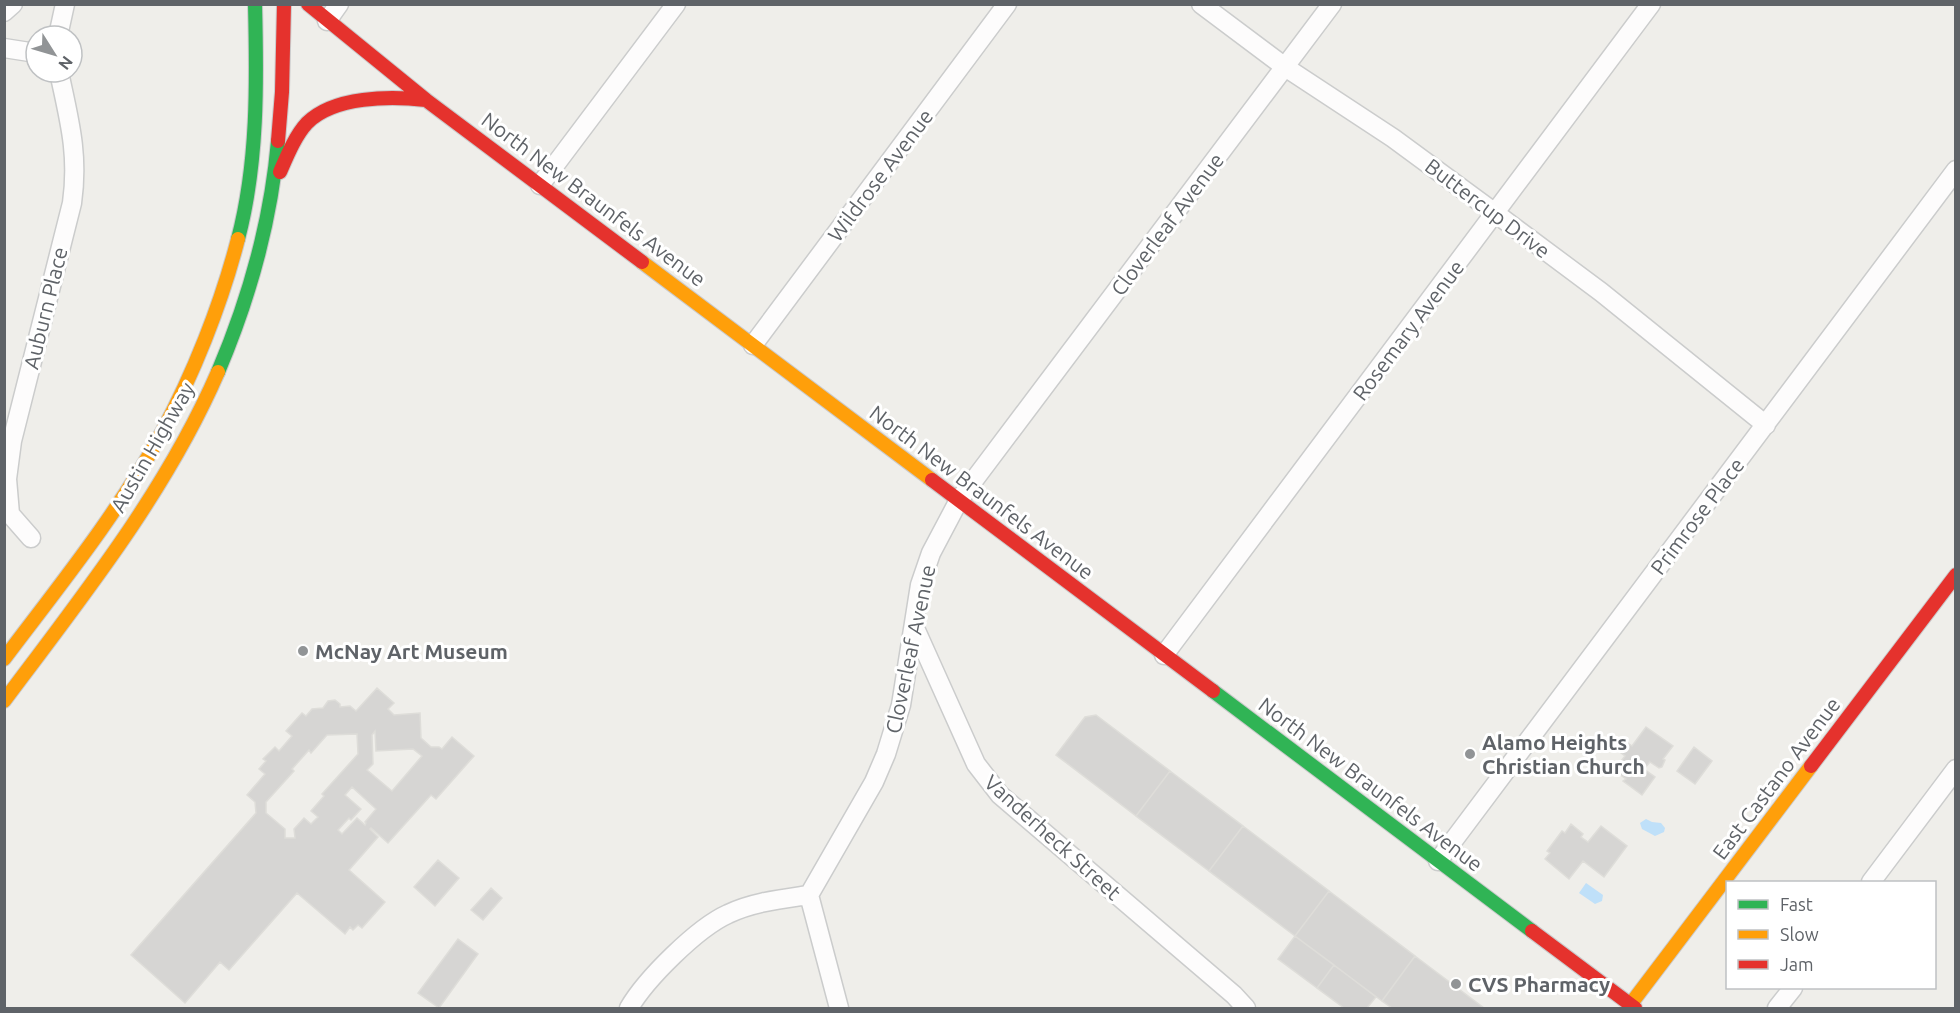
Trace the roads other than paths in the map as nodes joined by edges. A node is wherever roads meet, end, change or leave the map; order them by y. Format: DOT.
graph roads {
  1 [pos="13,4"];
  2 [pos="65,4"];
  3 [pos="255,4"];
  4 [pos="284,4"];
  5 [pos="308,4"];
  6 [pos="339,4"];
  7 [pos="676,4"];
  8 [pos="1007,4"];
  9 [pos="1201,4"];
  10 [pos="1332,4"];
  11 [pos="1651,4"];
  12 [pos="4,12"];
  13 [pos="240,19"];
  14 [pos="327,21"];
  15 [pos="60,24"];
  16 [pos="4,48"];
  17 [pos="24,51"];
  18 [pos="257,63"];
  19 [pos="1285,67"];
  20 [pos="62,84"];
  21 [pos="426,100"];
  22 [pos="1956,170"];
  23 [pos="540,185"];
  24 [pos="270,196"];
  25 [pos="1495,213"];
  26 [pos="753,345"];
  27 [pos="1766,425"];
  28 [pos="959,500"];
  29 [pos="31,538"];
  30 [pos="1956,575"];
  31 [pos="914,626"];
  32 [pos="1164,655"];
  33 [pos="4,659"];
  34 [pos="4,701"];
  35 [pos="1956,769"];
  36 [pos="1438,861"];
  37 [pos="1872,881"];
  38 [pos="809,895"];
  39 [pos="1791,989"];
  40 [pos="1631,1007"];
  41 [pos="629,1008"];
  42 [pos="839,1008"];
  43 [pos="1246,1008"];
  44 [pos="1777,1008"];
  1 -- 12 [label="street"];
  2 -- 15 [label="street"];
  3 -- 18 [label="street, Austin Highway"];
  4 -- 24 [label="street, Austin Highway"];
  5 -- 14 [label="street, North New Braunfels Avenue"];
  6 -- 14 [label="street"];
  7 -- 23 [label="street"];
  8 -- 26 [label="street, Wildrose Avenue"];
  9 -- 19 [label="street, Buttercup Drive"];
  10 -- 19 [label="street, Cloverleaf Avenue"];
  11 -- 25 [label="street, Rosemary Avenue"];
  13 -- 18 [label="street"];
  14 -- 21 [label="street, North New Braunfels Avenue"];
  16 -- 17 [label="street"];
  18 -- 33 [label="street, Austin Highway"];
  19 -- 25 [label="street, Buttercup Drive"];
  19 -- 28 [label="street, Cloverleaf Avenue"];
  20 -- 29 [label="street, Auburn Place"];
  21 -- 23 [label="street, North New Braunfels Avenue"];
  21 -- 24 [label="street"];
  22 -- 27 [label="street, Primrose Place"];
  23 -- 26 [label="street, North New Braunfels Avenue"];
  24 -- 34 [label="street, Austin Highway"];
  25 -- 27 [label="street, Buttercup Drive"];
  25 -- 32 [label="street, Rosemary Avenue"];
  26 -- 28 [label="street, North New Braunfels Avenue"];
  27 -- 36 [label="street, Primrose Place"];
  28 -- 31 [label="street, Cloverleaf Avenue"];
  28 -- 32 [label="street, North New Braunfels Avenue"];
  30 -- 40 [label="street, East Castano Avenue"];
  31 -- 38 [label="street, Cloverleaf Avenue"];
  31 -- 43 [label="street, Vanderheck Street"];
  32 -- 36 [label="street, North New Braunfels Avenue"];
  35 -- 37 [label="street"];
  36 -- 40 [label="street, North New Braunfels Avenue"];
  38 -- 41 [label="street"];
  38 -- 42 [label="street"];
  39 -- 44 [label="street"];
}
